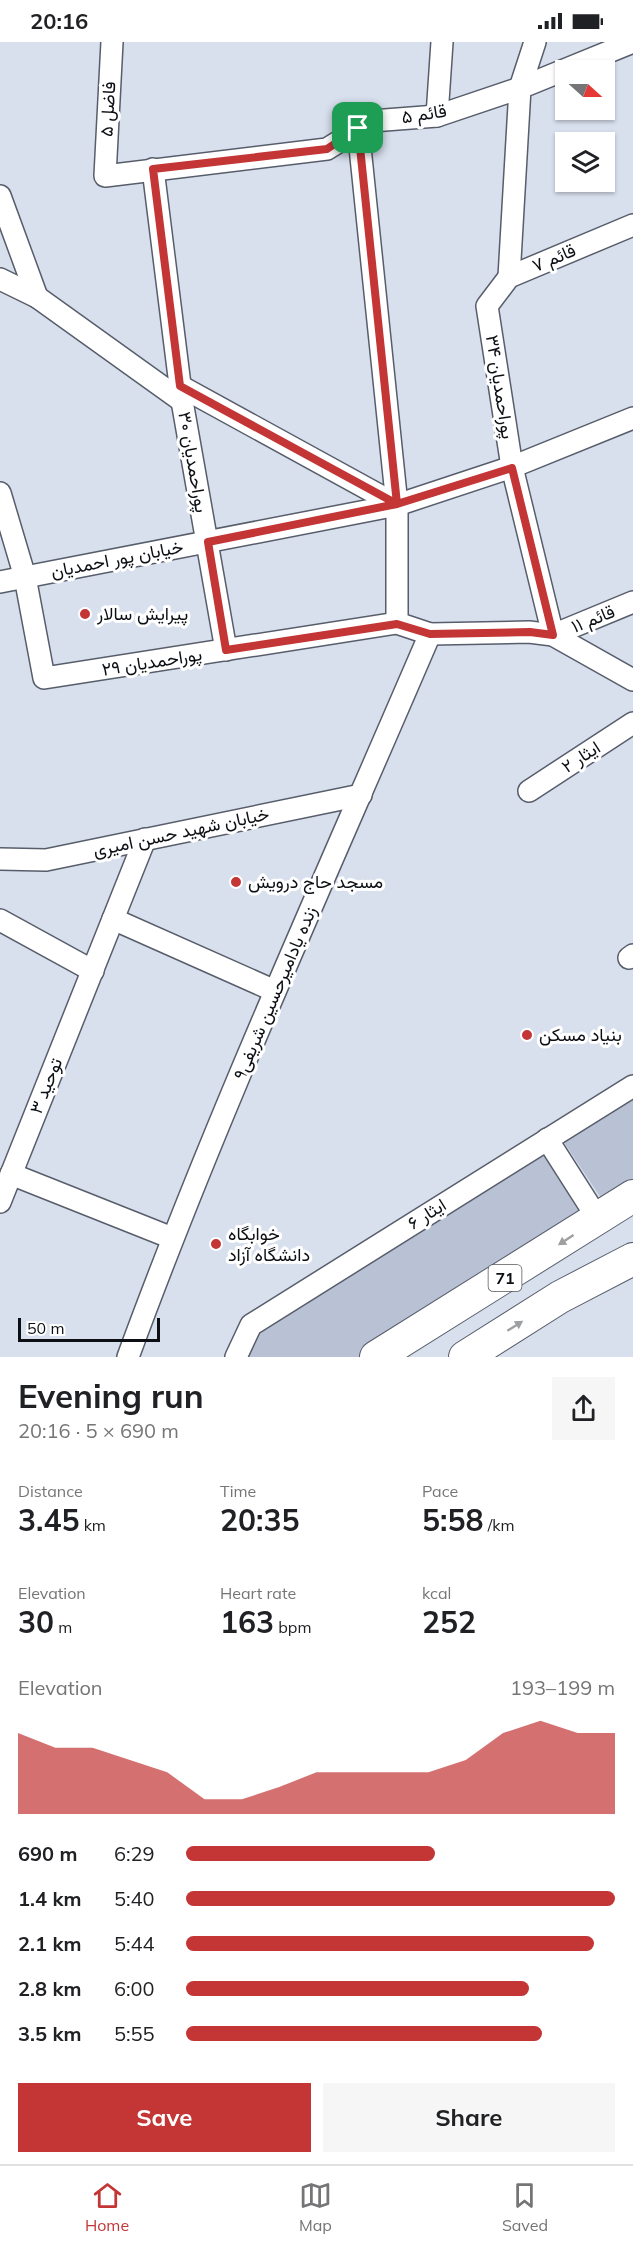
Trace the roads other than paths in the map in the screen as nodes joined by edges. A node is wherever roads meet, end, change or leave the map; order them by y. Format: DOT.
graph roads {
  1 [pos="112,42"];
  2 [pos="442,42"];
  3 [pos="535,42"];
  4 [pos="633,42"];
  5 [pos="520,88"];
  6 [pos="437,116"];
  7 [pos="358,128"];
  8 [pos="153,169"];
  9 [pos="105,176"];
  10 [pos="0,196"];
  11 [pos="633,225"];
  12 [pos="509,277"];
  13 [pos="0,279"];
  14 [pos="37,297"];
  15 [pos="487,306"];
  16 [pos="181,393"];
  17 [pos="633,418"];
  18 [pos="512,468"];
  19 [pos="0,493"];
  20 [pos="397,504"];
  21 [pos="208,542"];
  22 [pos="25,578"];
  23 [pos="0,582"];
  24 [pos="633,602"];
  25 [pos="397,624"];
  26 [pos="430,634"];
  27 [pos="553,635"];
  28 [pos="226,650"];
  29 [pos="633,680"];
  30 [pos="633,723"];
  31 [pos="529,791"];
  32 [pos="361,795"];
  33 [pos="145,839"];
  34 [pos="0,859"];
  35 [pos="113,919"];
  36 [pos="0,920"];
  37 [pos="93,970"];
  38 [pos="275,991"];
  39 [pos="633,1086"];
  40 [pos="547,1139"];
  41 [pos="11,1174"];
  42 [pos="633,1196"];
  43 [pos="0,1202"];
  44 [pos="598,1219"];
  45 [pos="172,1238"];
  46 [pos="633,1259"];
  47 [pos="128,1357"];
  48 [pos="236,1357"];
  49 [pos="376,1357"];
  50 [pos="465,1357"];
  1 -- 9 [label="street, فاضل ۵"];
  2 -- 6 [label="street"];
  3 -- 5 [label="street"];
  4 -- 5 [label="street, قائم ۵"];
  5 -- 6 [label="street, قائم ۵"];
  5 -- 12 [label="street"];
  6 -- 7 [label="street, قائم ۵"];
  7 -- 8 [label="street, قائم ۵"];
  7 -- 20 [label="street"];
  8 -- 9 [label="street, قائم ۵"];
  8 -- 16 [label="street, پوراحمدیان ۳۰"];
  10 -- 14 [label="street"];
  11 -- 12 [label="street, قائم ۷"];
  12 -- 15 [label="street, قائم ۷"];
  13 -- 14 [label="street"];
  14 -- 16 [label="street"];
  15 -- 18 [label="street, پوراحمدیان ۳۴"];
  16 -- 20 [label="street"];
  16 -- 21 [label="street, پوراحمدیان ۳۰"];
  17 -- 18 [label="street, خیابان پور احمدیان"];
  18 -- 20 [label="street, خیابان پور احمدیان"];
  18 -- 27 [label="street, پوراحمدیان ۳۴"];
  19 -- 22 [label="street"];
  20 -- 21 [label="street, خیابان پور احمدیان"];
  20 -- 25 [label="street"];
  21 -- 22 [label="street, خیابان پور احمدیان"];
  21 -- 28 [label="street, پوراحمدیان ۳۰"];
  22 -- 23 [label="street, خیابان پور احمدیان"];
  22 -- 28 [label="street, پوراحمدیان ۲۹"];
  24 -- 27 [label="street, قائم ۱۱"];
  25 -- 26 [label="street"];
  25 -- 28 [label="street, پوراحمدیان ۲۹"];
  26 -- 27 [label="street"];
  26 -- 32 [label="street, زنده یادامیرحسین شریفی۹"];
  27 -- 29 [label="street"];
  30 -- 31 [label="street, ایثار ۲"];
  32 -- 33 [label="street, خیابان شهید حسن امیری"];
  32 -- 38 [label="street, زنده یادامیرحسین شریفی۹"];
  33 -- 34 [label="street, خیابان شهید حسن امیری"];
  33 -- 35 [label="street, توحید ۳"];
  35 -- 37 [label="street, توحید ۳"];
  35 -- 38 [label="street"];
  36 -- 37 [label="street"];
  37 -- 41 [label="street, توحید ۳"];
  38 -- 45 [label="street, زنده یادامیرحسین شریفی۹"];
  39 -- 40 [label="street, ایثار ۶"];
  40 -- 44 [label="street"];
  40 -- 48 [label="street, ایثار ۶"];
  41 -- 43 [label="street, توحید ۳"];
  41 -- 45 [label="street"];
  42 -- 44 [label="highway, 71"];
  44 -- 49 [label="highway, 71, one-way"];
  45 -- 47 [label="street, زنده یادامیرحسین شریفی۹"];
  50 -- 46 [label="highway, 71, one-way"];
}
